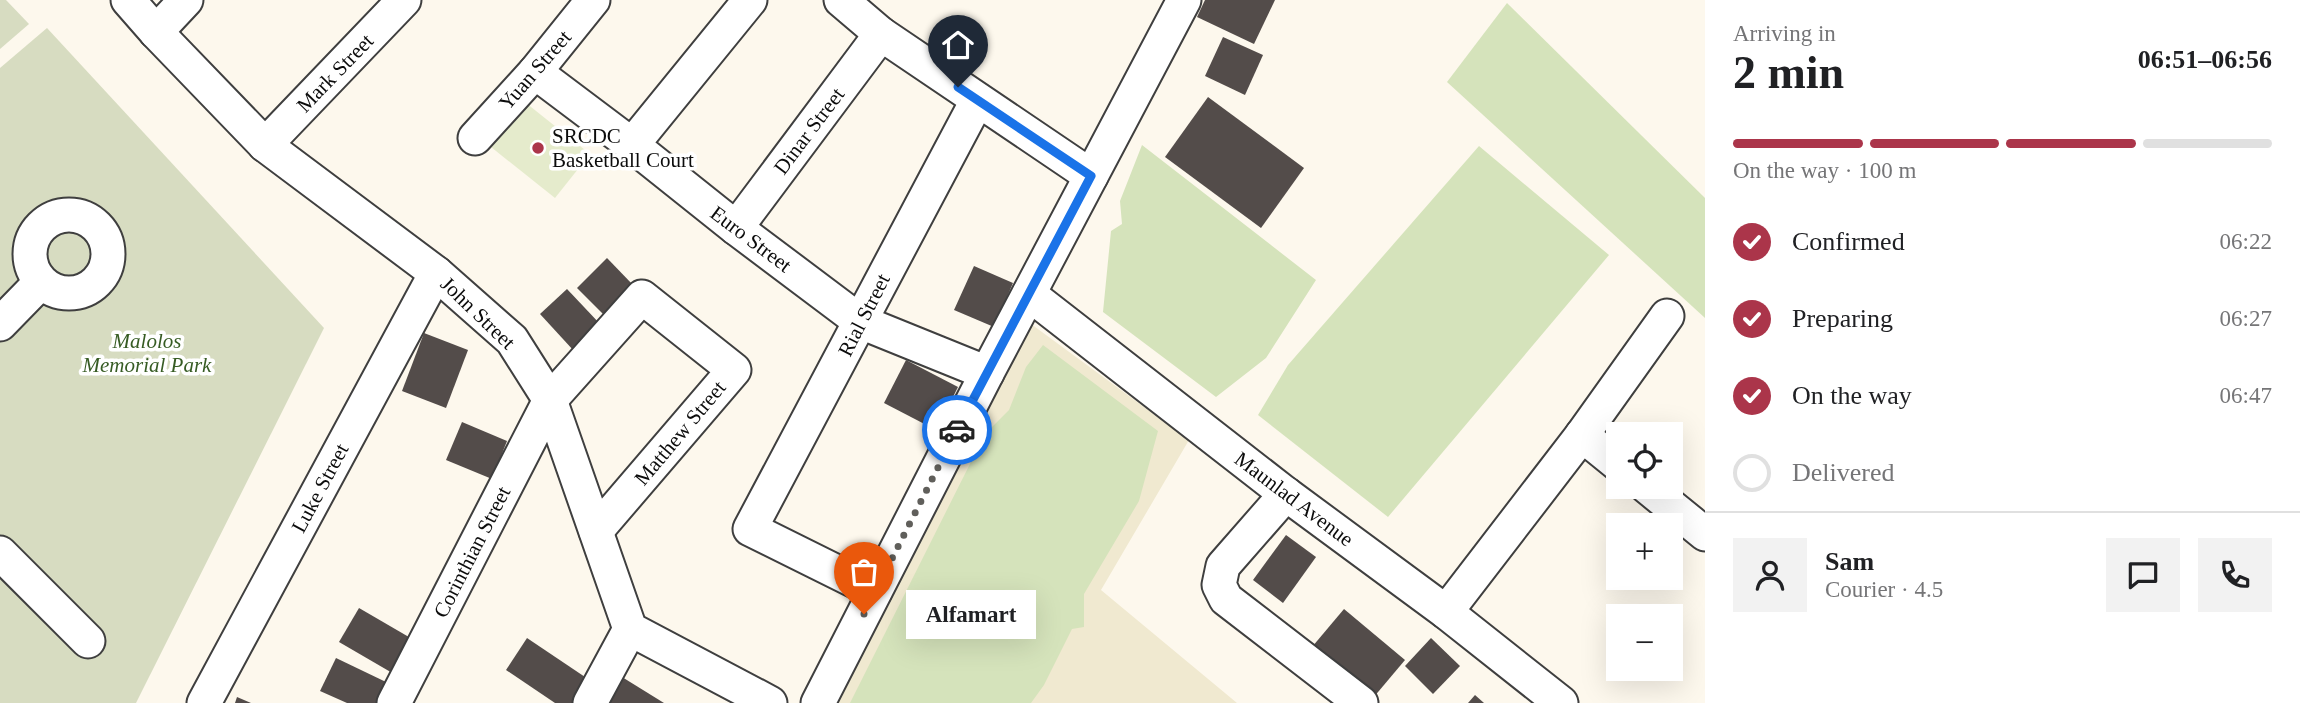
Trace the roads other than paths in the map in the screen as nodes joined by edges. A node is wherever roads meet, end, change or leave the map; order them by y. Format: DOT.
graph roads {
  1 [pos="128,0"];
  2 [pos="186,0"];
  3 [pos="404,0"];
  4 [pos="593,0"];
  5 [pos="750,0"];
  6 [pos="841,0"];
  7 [pos="1184,0"];
  8 [pos="156,33"];
  9 [pos="881,34"];
  10 [pos="535,72"];
  11 [pos="977,101"];
  12 [pos="475,138"];
  13 [pos="265,145"];
  14 [pos="632,145"];
  15 [pos="1091,176"];
  16 [pos="736,228"];
  17 [pos="436,273"];
  18 [pos="41,282"];
  19 [pos="1029,294"];
  20 [pos="1667,316"];
  21 [pos="861,322"];
  22 [pos="0,324"];
  23 [pos="987,373"];
  24 [pos="550,400"];
  25 [pos="1582,435"];
  26 [pos="1606,454"];
  27 [pos="1286,494"];
  28 [pos="1666,499"];
  29 [pos="1701,521"];
  30 [pos="596,531"];
  31 [pos="0,553"];
  32 [pos="875,591"];
  33 [pos="1446,612"];
  34 [pos="630,629"];
  35 [pos="88,641"];
  36 [pos="204,703"];
  37 [pos="394,703"];
  38 [pos="590,703"];
  39 [pos="770,703"];
  40 [pos="818,703"];
  41 [pos="1361,703"];
  42 [pos="1561,703"];
  1 -- 8 [label="street, John Street"];
  2 -- 8 [label="street"];
  3 -- 13 [label="street, Mark Street"];
  4 -- 10 [label="street, Yuan Street"];
  5 -- 14 [label="street"];
  6 -- 9 [label="street"];
  7 -- 15 [label="street"];
  8 -- 13 [label="street, John Street"];
  9 -- 11 [label="street"];
  9 -- 16 [label="street, Dinar Street"];
  10 -- 12 [label="street, Yuan Street"];
  10 -- 14 [label="street, Euro Street"];
  11 -- 15 [label="street"];
  11 -- 21 [label="street, Rial Street"];
  13 -- 17 [label="street, John Street"];
  14 -- 16 [label="street, Euro Street"];
  15 -- 19 [label="street"];
  16 -- 21 [label="street, Euro Street"];
  17 -- 24 [label="street, John Street"];
  17 -- 36 [label="street, Luke Street"];
  18 -- 22 [label="street"];
  19 -- 23 [label="street"];
  19 -- 27 [label="street, Maunlad Avenue"];
  20 -- 25 [label="street"];
  21 -- 23 [label="street, Euro Street"];
  21 -- 32 [label="street, Rial Street"];
  23 -- 32 [label="street"];
  24 -- 30 [label="street, John Street"];
  24 -- 30 [label="street, Matthew Street"];
  24 -- 37 [label="street, Corinthian Street"];
  25 -- 26 [label="street"];
  25 -- 33 [label="street"];
  27 -- 33 [label="street, Maunlad Avenue"];
  27 -- 41 [label="street"];
  28 -- 29 [label="street"];
  30 -- 34 [label="street, John Street"];
  31 -- 35 [label="street"];
  32 -- 40 [label="street"];
  33 -- 42 [label="street, Maunlad Avenue"];
  34 -- 38 [label="street"];
  34 -- 39 [label="street"];
}
